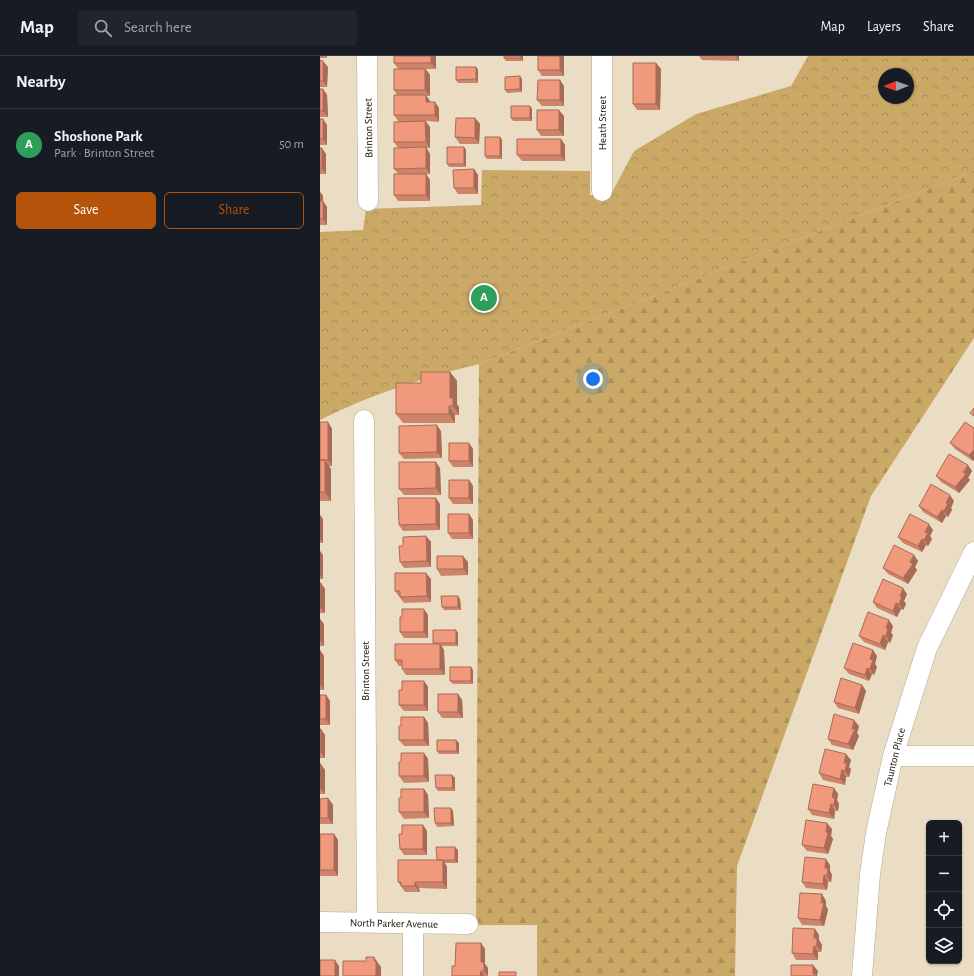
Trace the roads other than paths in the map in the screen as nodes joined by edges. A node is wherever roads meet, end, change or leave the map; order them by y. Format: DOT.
graph roads {
  1 [pos="367,56"];
  2 [pos="602,56"];
  3 [pos="602,191"];
  4 [pos="368,200"];
  5 [pos="364,420"];
  6 [pos="974,552"];
  7 [pos="893,756"];
  8 [pos="974,756"];
  9 [pos="320,922"];
  10 [pos="367,923"];
  11 [pos="413,923"];
  12 [pos="468,924"];
  13 [pos="413,976"];
  14 [pos="862,976"];
  1 -- 4 [label="street, Brinton Street"];
  2 -- 3 [label="street, Heath Street"];
  5 -- 10 [label="street, Brinton Street"];
  6 -- 7 [label="street, Taunton Place"];
  7 -- 8 [label="street"];
  7 -- 14 [label="street, Taunton Place"];
  9 -- 10 [label="street, North Parker Avenue"];
  10 -- 11 [label="street, North Parker Avenue"];
  11 -- 12 [label="street, North Parker Avenue"];
  11 -- 13 [label="street"];
}
